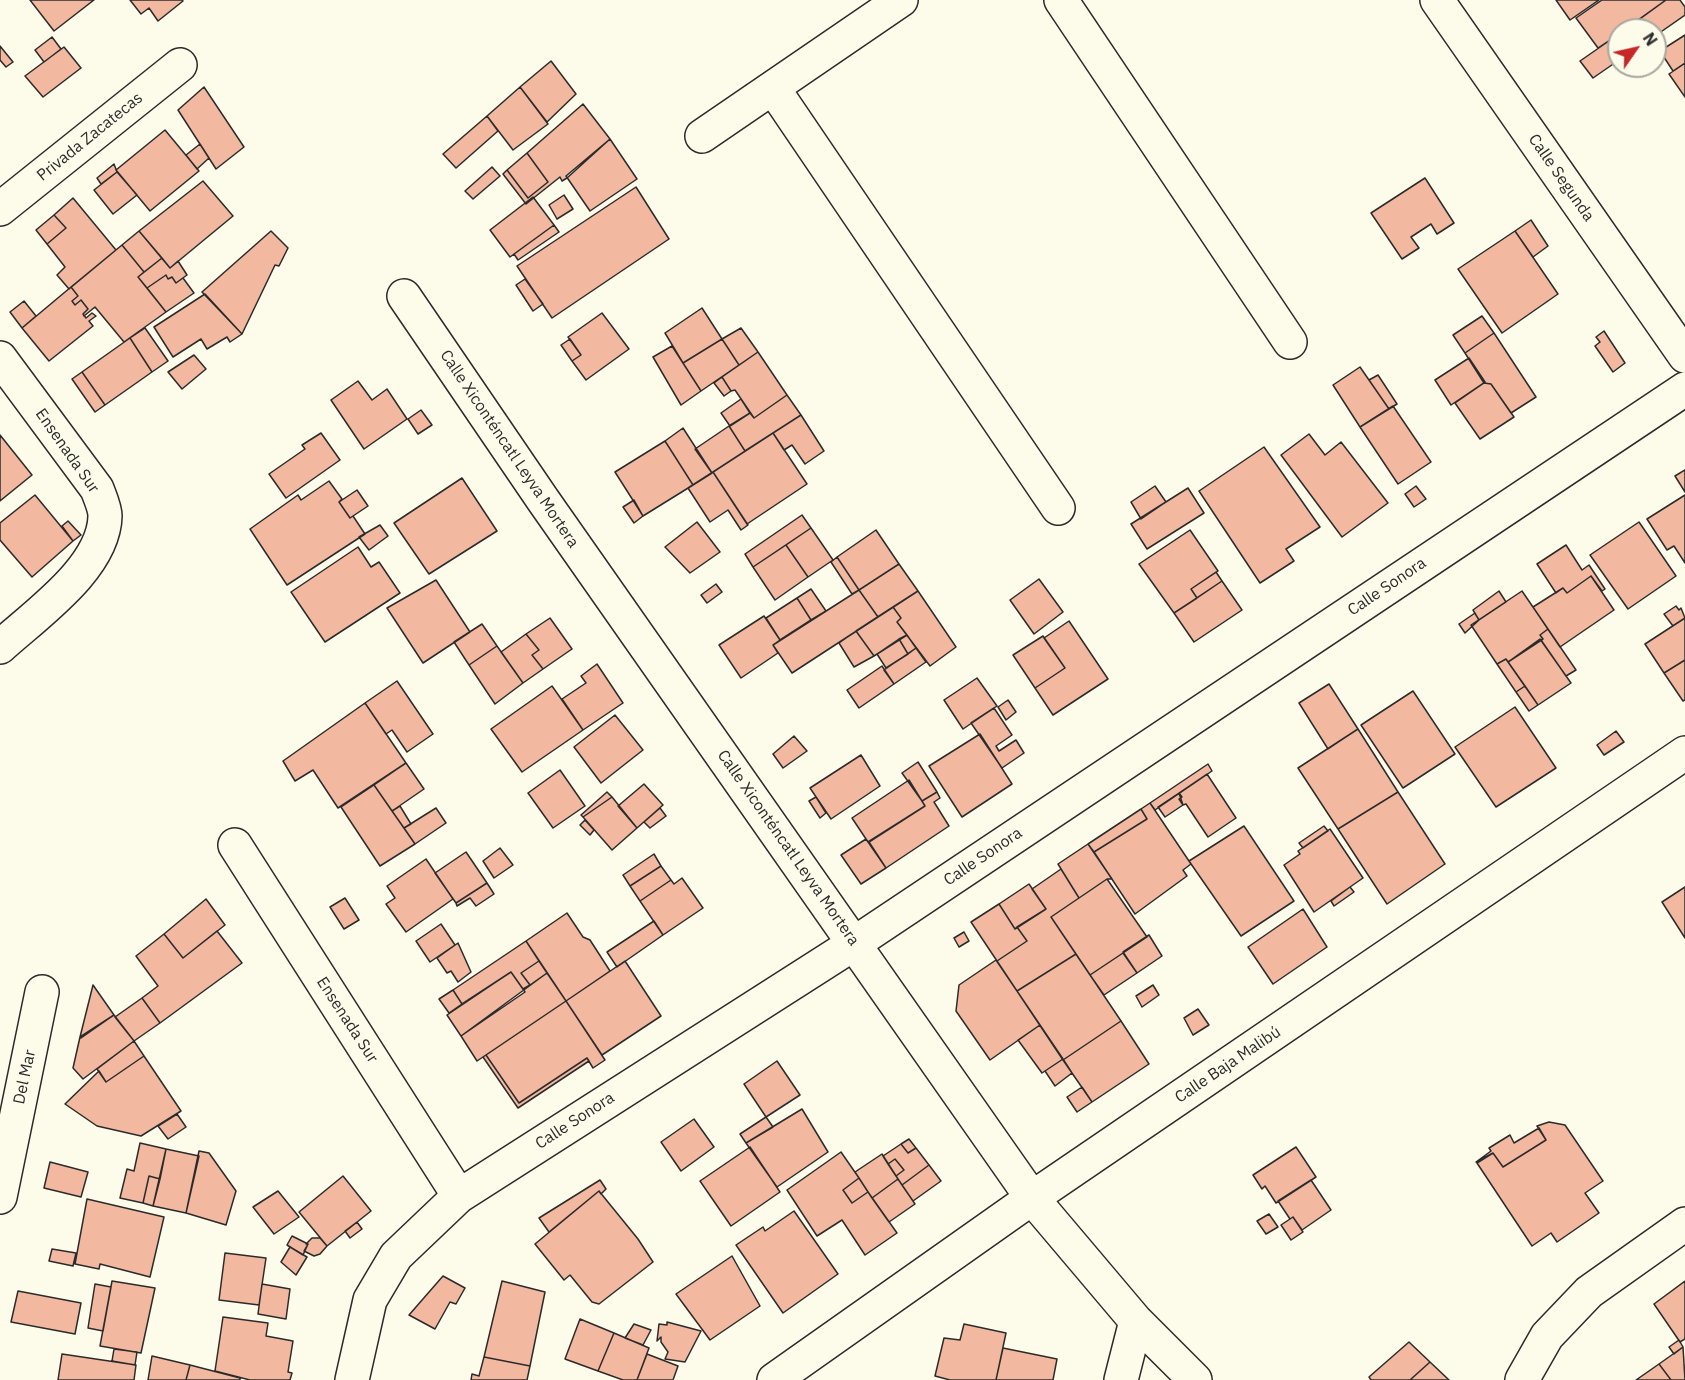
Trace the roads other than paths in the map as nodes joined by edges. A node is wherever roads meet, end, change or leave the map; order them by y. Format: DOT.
graph roads {
  1 [pos="901,0"];
  2 [pos="1061,0"];
  3 [pos="1437,0"];
  4 [pos="180,65"];
  5 [pos="773,88"];
  6 [pos="702,136"];
  7 [pos="0,209"];
  8 [pos="404,296"];
  9 [pos="1290,342"];
  10 [pos="1685,356"];
  11 [pos="0,358"];
  12 [pos="1685,388"];
  13 [pos="1058,508"];
  14 [pos="0,647"];
  15 [pos="1685,753"];
  16 [pos="234,845"];
  17 [pos="855,943"];
  18 [pos="42,992"];
  19 [pos="459,1196"];
  20 [pos="0,1197"];
  21 [pos="1032,1198"];
  22 [pos="1685,1224"];
  23 [pos="1136,1321"];
  24 [pos="352,1380"];
  25 [pos="774,1380"];
  26 [pos="1121,1380"];
  27 [pos="1195,1380"];
  28 [pos="1522,1380"];
  1 -- 5 [label="street"];
  2 -- 9 [label="street"];
  3 -- 10 [label="street, Calle Segunda"];
  4 -- 7 [label="street, Privada Zacatecas"];
  5 -- 6 [label="street"];
  5 -- 13 [label="street"];
  8 -- 17 [label="street, Calle Xiconténcatl Leyva Mortera"];
  11 -- 14 [label="street, Ensenada Sur"];
  12 -- 17 [label="street, Calle Sonora"];
  15 -- 21 [label="street, Calle Baja Malibú"];
  16 -- 19 [label="street, Ensenada Sur"];
  17 -- 19 [label="street, Calle Sonora"];
  17 -- 21 [label="street, Calle Xiconténcatl Leyva Mortera"];
  18 -- 20 [label="street, Del Mar"];
  19 -- 24 [label="street, Calle Sonora"];
  21 -- 23 [label="street, Calle Xiconténcatl Leyva Mortera"];
  21 -- 25 [label="street, Calle Baja Malibú"];
  22 -- 28 [label="street"];
  23 -- 26 [label="street"];
  23 -- 27 [label="street, Calle Xiconténcatl Leyva Mortera"];
}
